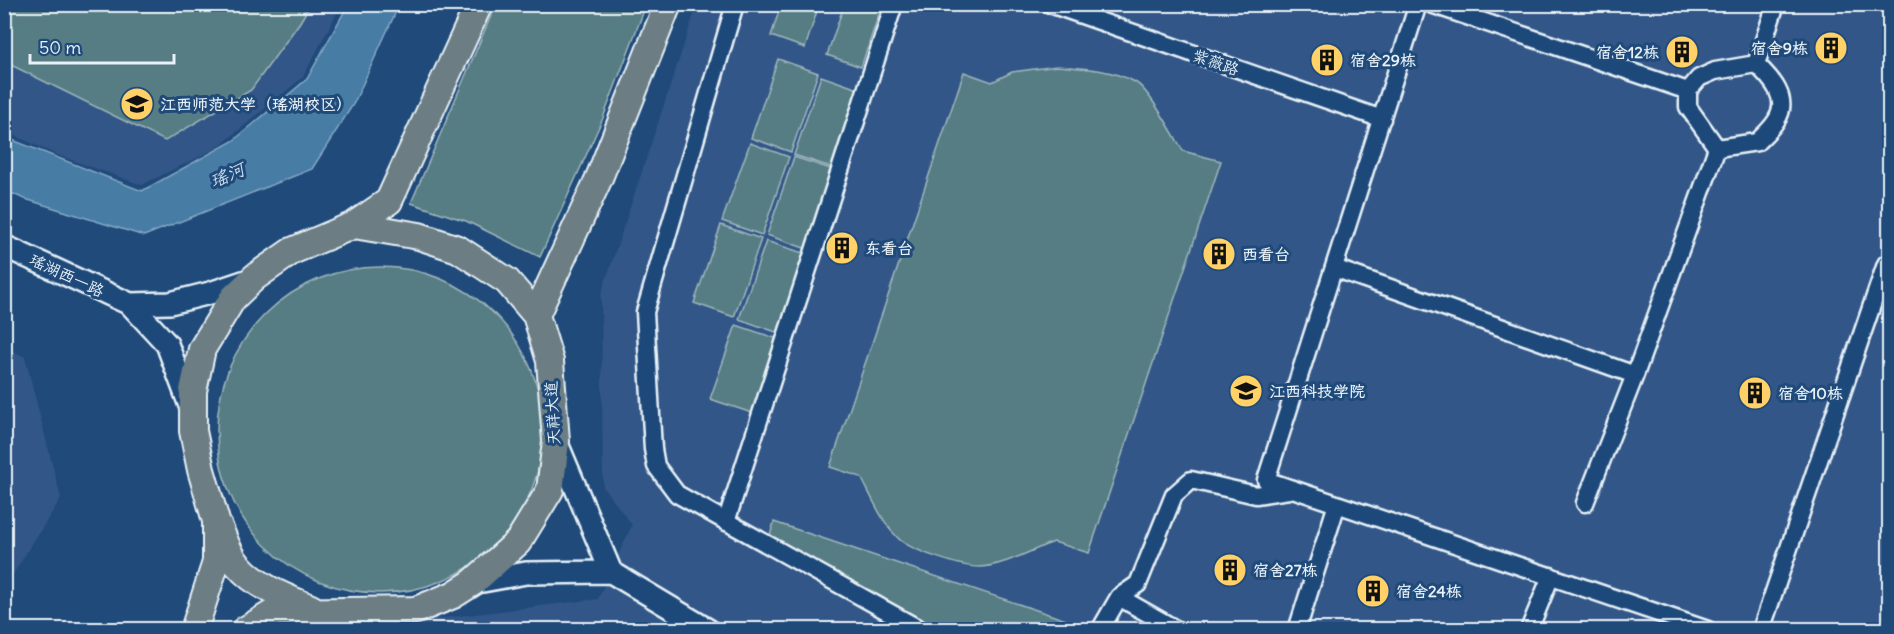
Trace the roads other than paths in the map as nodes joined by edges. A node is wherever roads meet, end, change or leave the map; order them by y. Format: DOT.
graph roads {
  1 [pos="479,4"];
  2 [pos="668,4"];
  3 [pos="735,4"];
  4 [pos="894,4"];
  5 [pos="1050,4"];
  6 [pos="1418,4"];
  7 [pos="1431,4"];
  8 [pos="1776,4"];
  9 [pos="1756,64"];
  10 [pos="1688,91"];
  11 [pos="1382,119"];
  12 [pos="1717,148"];
  13 [pos="354,225"];
  14 [pos="4,246"];
  15 [pos="1886,264"];
  16 [pos="1334,268"];
  17 [pos="255,277"];
  18 [pos="130,304"];
  19 [pos="536,315"];
  20 [pos="1635,375"];
  21 [pos="193,413"];
  22 [pos="556,441"];
  23 [pos="1292,489"];
  24 [pos="1585,503"];
  25 [pos="1336,504"];
  26 [pos="216,521"];
  27 [pos="726,522"];
  28 [pos="611,572"];
  29 [pos="1551,576"];
  30 [pos="472,583"];
  31 [pos="1119,597"];
  32 [pos="320,612"];
  33 [pos="194,630"];
  34 [pos="245,630"];
  35 [pos="708,630"];
  36 [pos="921,630"];
  37 [pos="1100,630"];
  38 [pos="1177,630"];
  39 [pos="1297,630"];
  40 [pos="1528,630"];
  41 [pos="1708,630"];
  42 [pos="1761,630"];
  1 -- 13 [label="main road"];
  2 -- 19 [label="main road"];
  3 -- 27 [label="street"];
  4 -- 27 [label="street"];
  5 -- 11 [label="street, 紫薇路"];
  6 -- 11 [label="street"];
  7 -- 10 [label="street"];
  8 -- 9 [label="street"];
  9 -- 10 [label="street"];
  9 -- 12 [label="street"];
  10 -- 12 [label="street"];
  11 -- 16 [label="street"];
  12 -- 20 [label="street"];
  13 -- 17 [label="main road"];
  13 -- 19 [label="main road"];
  14 -- 18 [label="street, 瑶湖西一路"];
  15 -- 42 [label="street"];
  16 -- 20 [label="street"];
  16 -- 23 [label="street"];
  17 -- 18 [label="street"];
  17 -- 21 [label="main road"];
  18 -- 21 [label="street"];
  19 -- 22 [label="main road, 天祥大道"];
  20 -- 24 [label="street"];
  21 -- 26 [label="main road"];
  22 -- 28 [label="street"];
  22 -- 30 [label="main road, 天祥大道"];
  23 -- 25 [label="street"];
  23 -- 31 [label="street"];
  25 -- 29 [label="street"];
  25 -- 39 [label="street"];
  26 -- 32 [label="main road"];
  26 -- 33 [label="main road"];
  27 -- 36 [label="street"];
  28 -- 30 [label="street"];
  28 -- 35 [label="street"];
  29 -- 40 [label="street"];
  29 -- 41 [label="street"];
  30 -- 32 [label="main road, 天祥大道"];
  31 -- 37 [label="street"];
  31 -- 38 [label="street"];
  32 -- 34 [label="main road, 天祥大道"];
}
